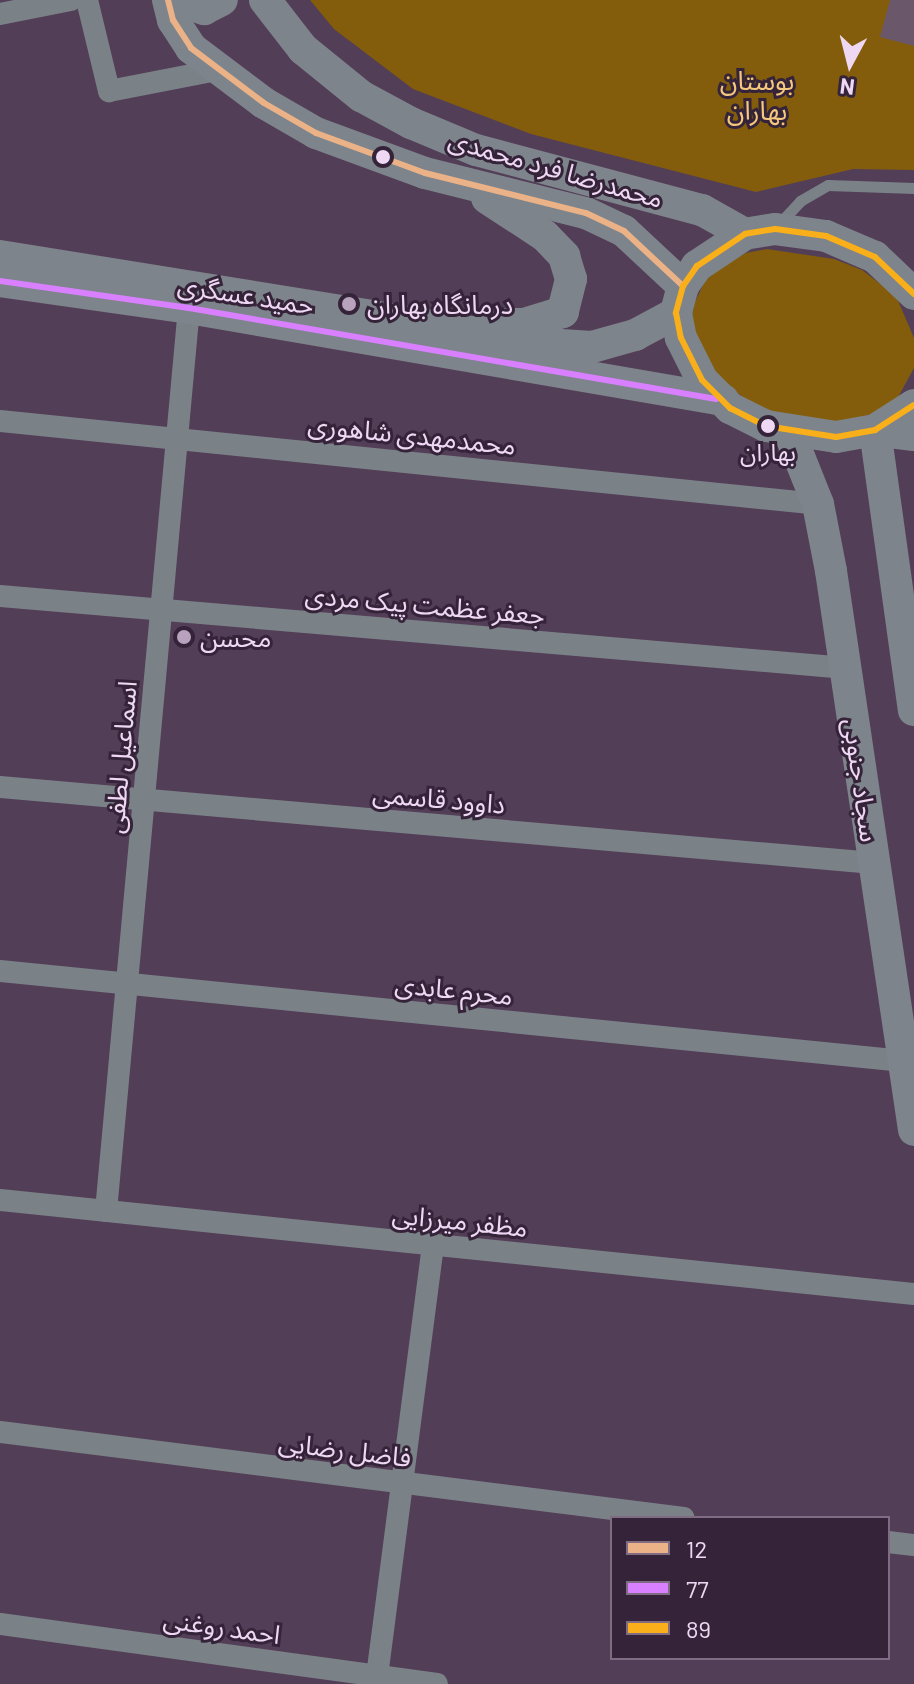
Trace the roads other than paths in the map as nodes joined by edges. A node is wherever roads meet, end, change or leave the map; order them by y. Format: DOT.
graph roads {
  1 [pos="71,0"];
  2 [pos="87,0"];
  3 [pos="168,0"];
  4 [pos="179,0"];
  5 [pos="222,0"];
  6 [pos="265,0"];
  7 [pos="0,14"];
  8 [pos="217,70"];
  9 [pos="467,186"];
  10 [pos="914,188"];
  11 [pos="760,231"];
  12 [pos="0,256"];
  13 [pos="0,281"];
  14 [pos="914,294"];
  15 [pos="679,300"];
  16 [pos="189,308"];
  17 [pos="435,323"];
  18 [pos="723,400"];
  19 [pos="914,405"];
  20 [pos="0,421"];
  21 [pos="875,430"];
  22 [pos="790,434"];
  23 [pos="914,435"];
  24 [pos="178,438"];
  25 [pos="818,504"];
  26 [pos="914,547"];
  27 [pos="906,595"];
  28 [pos="0,596"];
  29 [pos="162,611"];
  30 [pos="846,668"];
  31 [pos="914,710"];
  32 [pos="0,787"];
  33 [pos="144,802"];
  34 [pos="874,863"];
  35 [pos="0,971"];
  36 [pos="127,985"];
  37 [pos="904,1061"];
  38 [pos="914,1130"];
  39 [pos="0,1200"];
  40 [pos="106,1211"];
  41 [pos="433,1245"];
  42 [pos="914,1294"];
  43 [pos="0,1432"];
  44 [pos="402,1485"];
  45 [pos="667,1516"];
  46 [pos="890,1542"];
  47 [pos="914,1545"];
  48 [pos="0,1624"];
  49 [pos="377,1679"];
  50 [pos="437,1684"];
  1 -- 7 [label="street"];
  2 -- 8 [label="street"];
  3 -- 8 [label="main road, محمدرضا فرد محمدی"];
  4 -- 5 [label="main road"];
  6 -- 11 [label="main road, محمدرضا فرد محمدی"];
  8 -- 9 [label="main road, محمدرضا فرد محمدی"];
  9 -- 15 [label="main road, محمدرضا فرد محمدی"];
  9 -- 17 [label="main road"];
  10 -- 11 [label="lane"];
  11 -- 14 [label="main road"];
  11 -- 15 [label="main road, حمید عسگری"];
  12 -- 17 [label="main road, حمید عسگری"];
  13 -- 16 [label="main road, حمید عسگری"];
  15 -- 17 [label="main road, حمید عسگری"];
  15 -- 18 [label="main road"];
  16 -- 18 [label="main road, حمید عسگری"];
  16 -- 24 [label="street, اسماعیل لطفی"];
  18 -- 22 [label="main road"];
  19 -- 21 [label="main road"];
  20 -- 24 [label="street, محمدمهدی شاهوری"];
  21 -- 22 [label="main road"];
  21 -- 23 [label="main road"];
  21 -- 27 [label="main road"];
  22 -- 25 [label="main road, سجاد جنوبی"];
  24 -- 25 [label="street, محمدمهدی شاهوری"];
  24 -- 29 [label="street, اسماعیل لطفی"];
  25 -- 30 [label="main road, سجاد جنوبی"];
  26 -- 27 [label="main road"];
  27 -- 31 [label="main road"];
  28 -- 29 [label="street, جعفر عظمت پیک مردی"];
  29 -- 30 [label="street, جعفر عظمت پیک مردی"];
  29 -- 33 [label="street, اسماعیل لطفی"];
  30 -- 34 [label="main road, سجاد جنوبی"];
  32 -- 33 [label="street, داوود قاسمی"];
  33 -- 34 [label="street, داوود قاسمی"];
  33 -- 36 [label="street, اسماعیل لطفی"];
  34 -- 37 [label="main road, سجاد جنوبی"];
  35 -- 36 [label="street, محرم عابدی"];
  36 -- 37 [label="street, محرم عابدی"];
  36 -- 40 [label="street, اسماعیل لطفی"];
  37 -- 38 [label="main road, سجاد جنوبی"];
  39 -- 40 [label="street, مظفر میرزایی"];
  40 -- 41 [label="street, مظفر میرزایی"];
  41 -- 42 [label="street, مظفر میرزایی"];
  41 -- 44 [label="street"];
  43 -- 44 [label="street, فاضل رضایی"];
  44 -- 45 [label="street, فاضل رضایی"];
  44 -- 49 [label="street"];
  46 -- 47 [label="street"];
  48 -- 49 [label="street, احمد روغنی"];
  49 -- 50 [label="street, احمد روغنی"];
}
